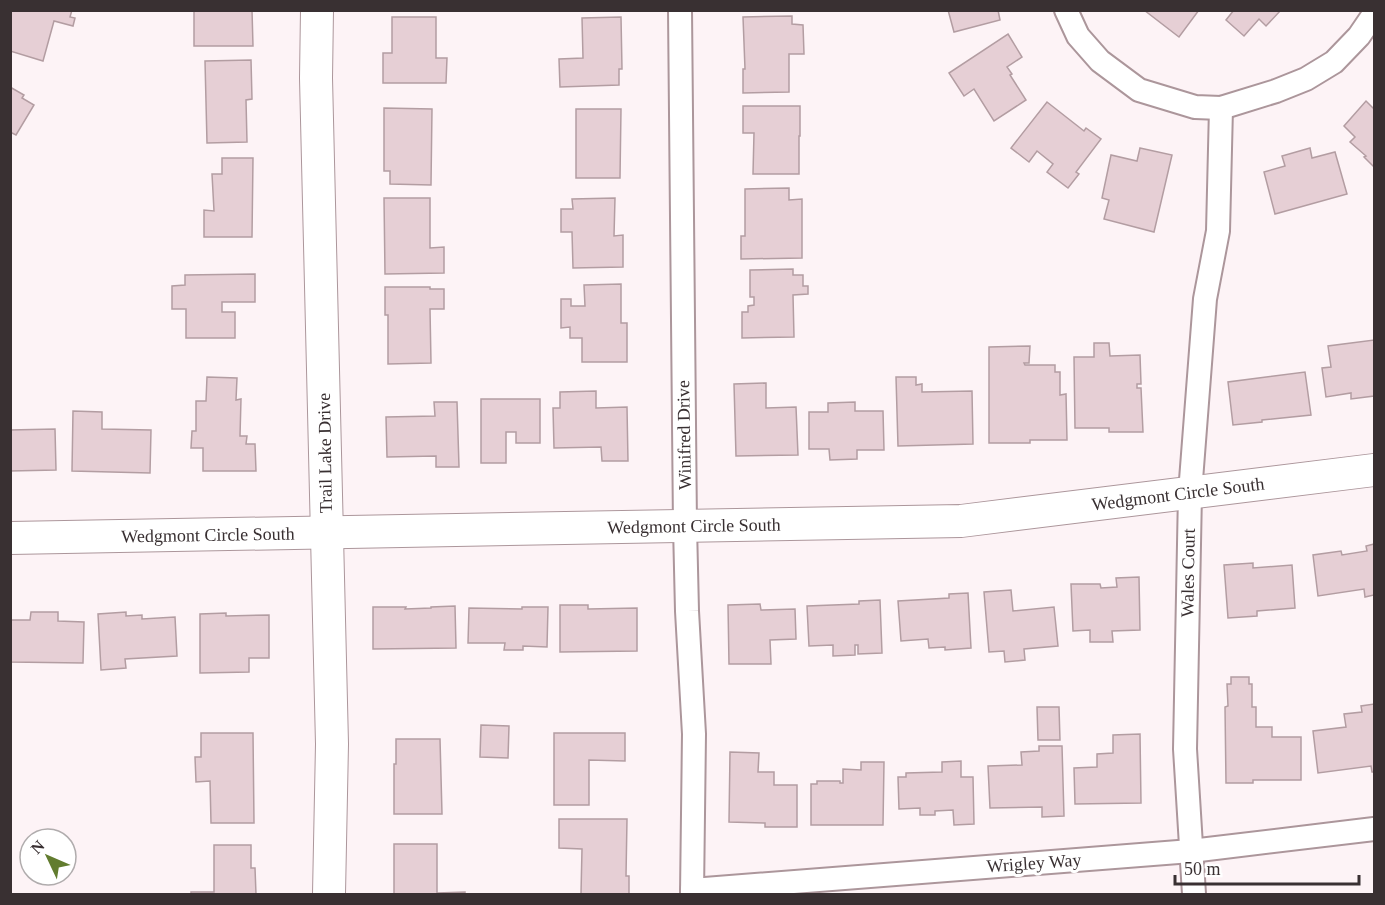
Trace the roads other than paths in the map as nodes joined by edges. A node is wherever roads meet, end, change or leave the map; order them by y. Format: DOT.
graph roads {
  1 [pos="317,10"];
  2 [pos="680,10"];
  3 [pos="1066,10"];
  4 [pos="1374,14"];
  5 [pos="1221,108"];
  6 [pos="1374,470"];
  7 [pos="1190,493"];
  8 [pos="685,526"];
  9 [pos="327,532"];
  10 [pos="10,538"];
  11 [pos="1374,829"];
  12 [pos="1191,850"];
  13 [pos="692,892"];
  14 [pos="329,894"];
  15 [pos="1194,894"];
  1 -- 9 [label="street, Trail Lake Drive"];
  2 -- 8 [label="street, Winifred Drive"];
  3 -- 5 [label="street"];
  4 -- 5 [label="street"];
  5 -- 7 [label="street, Wales Court"];
  6 -- 7 [label="street, Wedgmont Circle South"];
  7 -- 8 [label="street, Wedgmont Circle South"];
  7 -- 12 [label="street, Wales Court"];
  8 -- 9 [label="street, Wedgmont Circle South"];
  8 -- 13 [label="street, Winifred Drive"];
  9 -- 10 [label="street, Wedgmont Circle South"];
  9 -- 14 [label="street, Trail Lake Drive"];
  11 -- 12 [label="street, Wrigley Way"];
  12 -- 13 [label="street, Wrigley Way"];
  12 -- 15 [label="street, Wales Court"];
}
